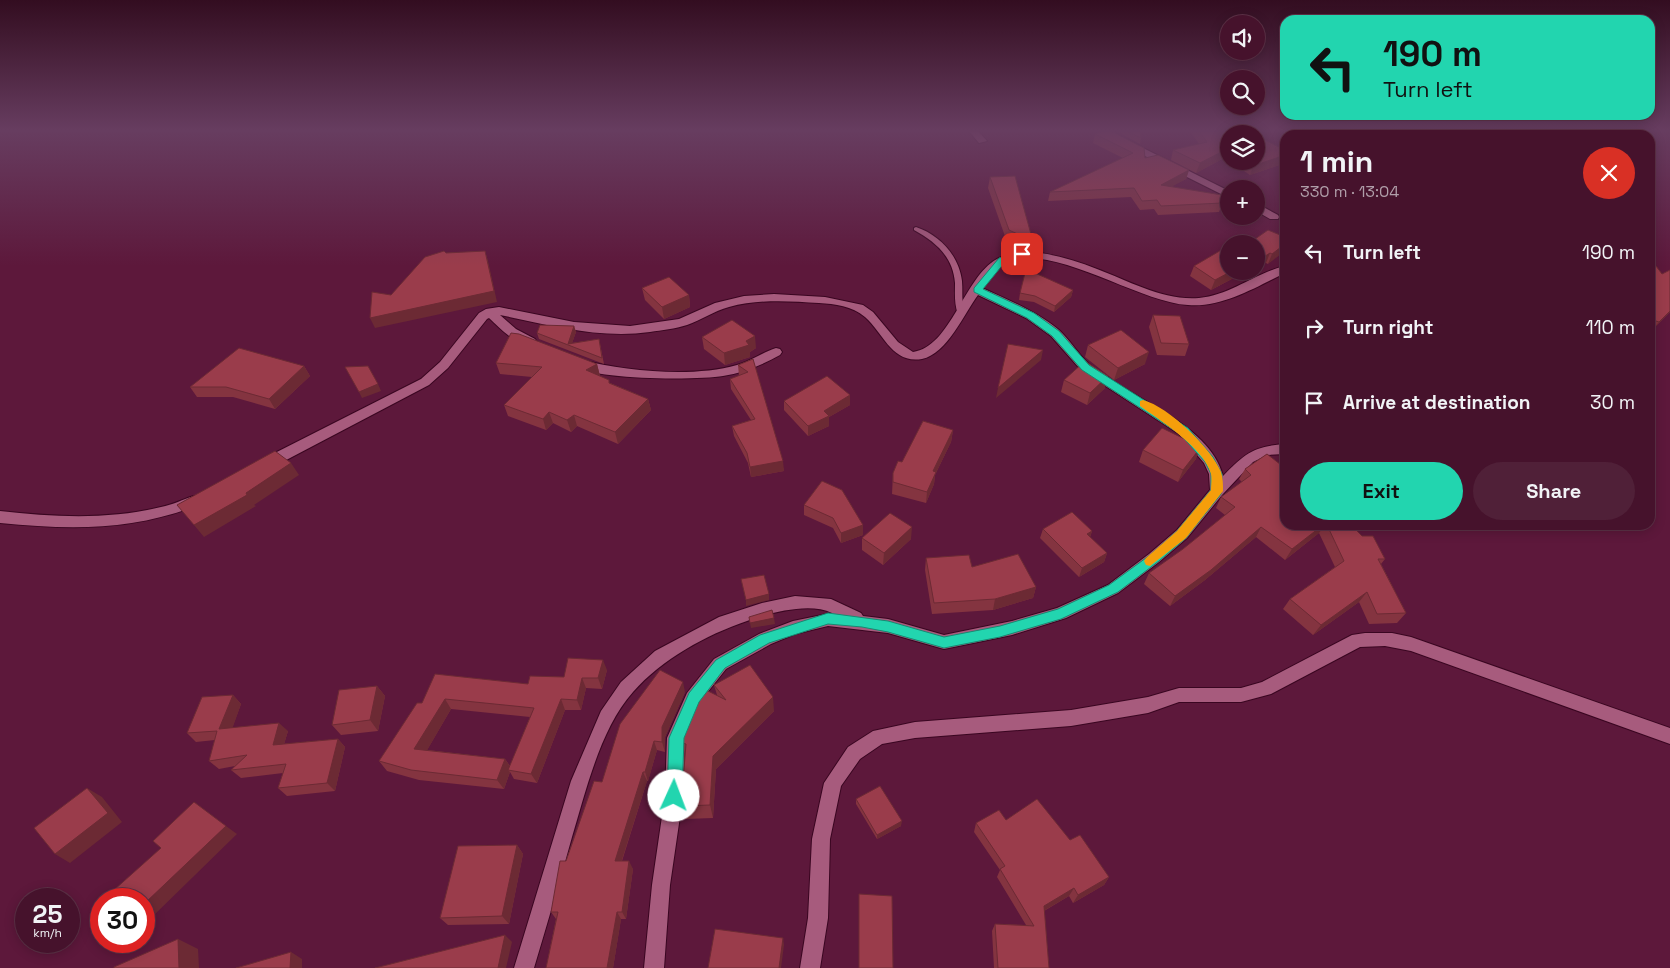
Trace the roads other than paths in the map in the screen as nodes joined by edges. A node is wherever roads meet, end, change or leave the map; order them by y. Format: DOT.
graph roads {
  1 [pos="1192,176"];
  2 [pos="1220,190"];
  3 [pos="1265,212"];
  4 [pos="1274,217"];
  5 [pos="916,229"];
  6 [pos="1280,271"];
  7 [pos="977,290"];
  8 [pos="490,312"];
  9 [pos="961,312"];
  10 [pos="539,346"];
  11 [pos="776,352"];
  12 [pos="572,361"];
  13 [pos="1280,449"];
  14 [pos="252,472"];
  15 [pos="1217,491"];
  16 [pos="209,495"];
  17 [pos="0,517"];
  18 [pos="862,621"];
  19 [pos="1670,736"];
  20 [pos="524,968"];
  21 [pos="654,968"];
  22 [pos="810,968"];
  1 -- 2 [label="street"];
  3 -- 4 [label="street"];
  5 -- 9 [label="lane"];
  6 -- 7 [label="street"];
  7 -- 9 [label="street"];
  7 -- 15 [label="street"];
  8 -- 9 [label="street"];
  8 -- 10 [label="street"];
  8 -- 14 [label="street"];
  11 -- 12 [label="street"];
  13 -- 15 [label="street"];
  15 -- 18 [label="street"];
  16 -- 17 [label="street"];
  18 -- 20 [label="street"];
  18 -- 21 [label="street"];
  19 -- 22 [label="street"];
}
